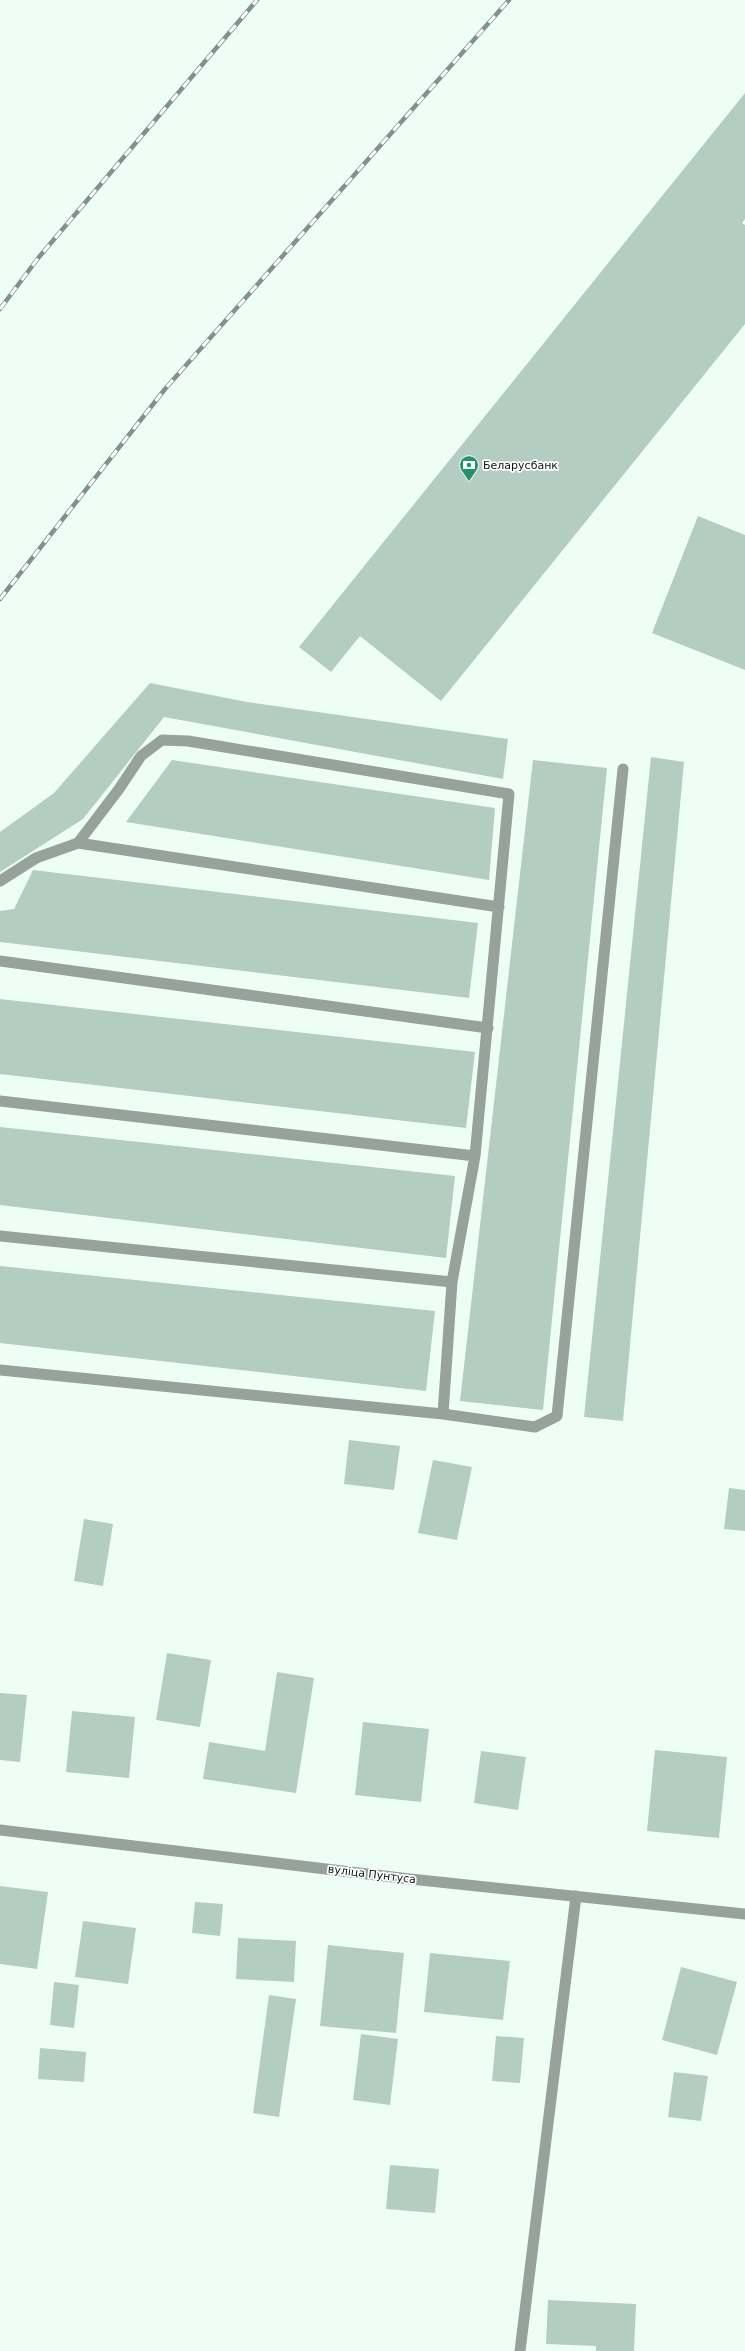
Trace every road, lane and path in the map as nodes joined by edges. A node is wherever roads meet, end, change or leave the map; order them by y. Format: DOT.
graph roads {
  1 [pos="623,769"];
  2 [pos="78,843"];
  3 [pos="0,881"];
  4 [pos="499,907"];
  5 [pos="0,961"];
  6 [pos="488,1028"];
  7 [pos="0,1101"];
  8 [pos="475,1156"];
  9 [pos="0,1236"];
  10 [pos="452,1282"];
  11 [pos="0,1370"];
  12 [pos="443,1414"];
  13 [pos="0,1830"];
  14 [pos="576,1896"];
  15 [pos="745,1914"];
  16 [pos="520,2351"];
  1 -- 12 [label="street"];
  2 -- 3 [label="street"];
  2 -- 4 [label="street"];
  2 -- 4 [label="street"];
  4 -- 6 [label="street"];
  5 -- 6 [label="street"];
  6 -- 8 [label="street"];
  7 -- 8 [label="street"];
  8 -- 10 [label="street"];
  9 -- 10 [label="street"];
  10 -- 12 [label="street"];
  11 -- 12 [label="street"];
  13 -- 14 [label="street, вуліца Пунтуса"];
  14 -- 15 [label="street, вуліца Пунтуса"];
  14 -- 16 [label="street"];
}
